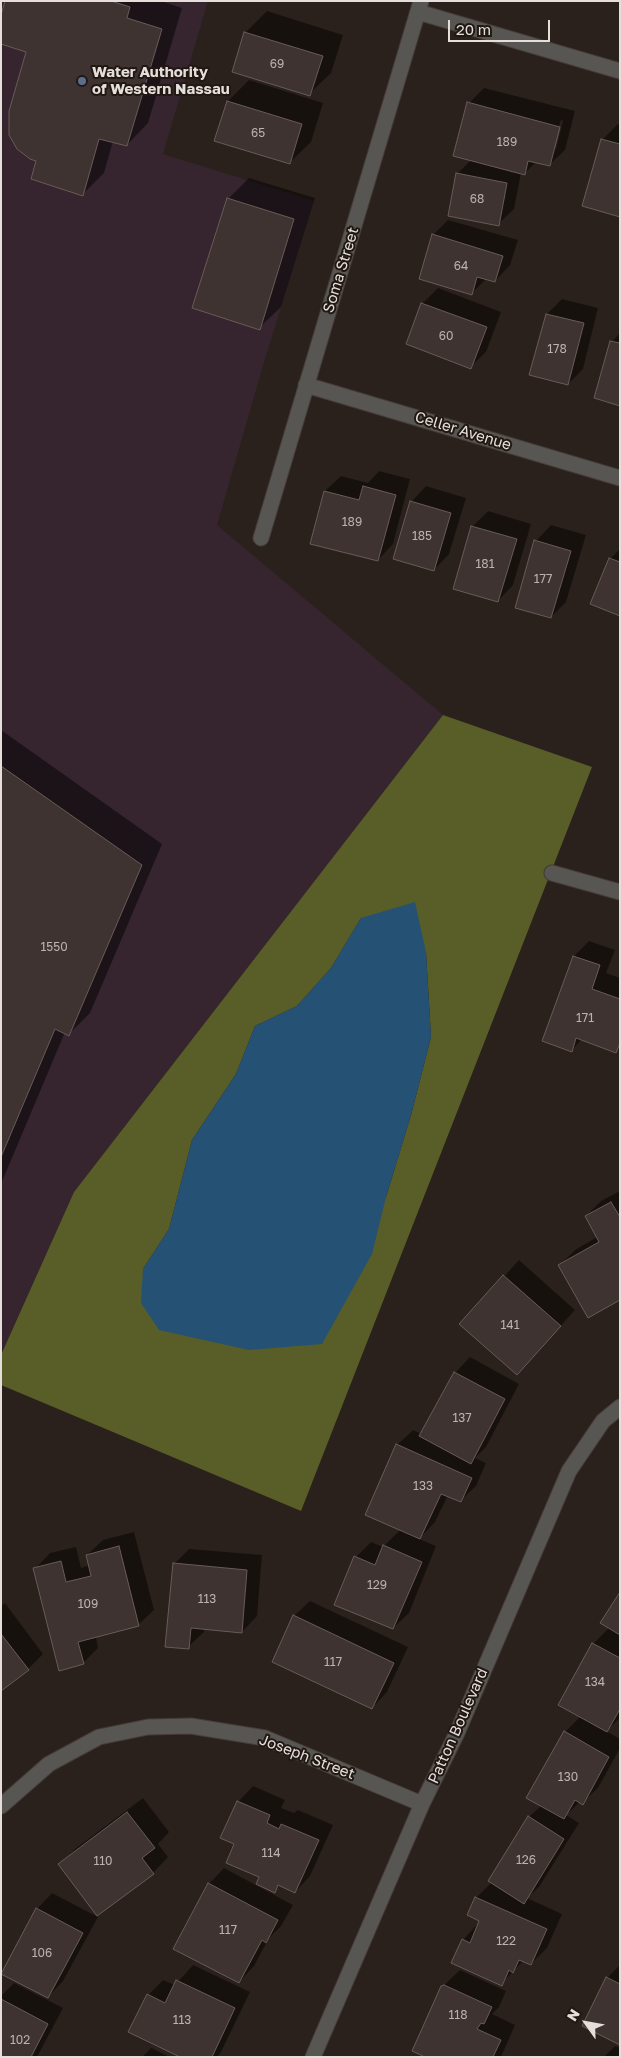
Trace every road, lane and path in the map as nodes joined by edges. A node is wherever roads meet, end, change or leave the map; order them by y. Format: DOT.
graph roads {
  1 [pos="420,6"];
  2 [pos="620,71"];
  3 [pos="306,385"];
  4 [pos="620,478"];
  5 [pos="261,538"];
  6 [pos="552,873"];
  7 [pos="620,892"];
  8 [pos="620,1407"];
  9 [pos="422,1804"];
  10 [pos="1,1806"];
  11 [pos="312,2057"];
  1 -- 2 [label="street"];
  1 -- 3 [label="street, Soma Street"];
  3 -- 4 [label="street, Celler Avenue"];
  3 -- 5 [label="street, Soma Street"];
  6 -- 7 [label="street"];
  8 -- 9 [label="street, Patton Boulevard"];
  9 -- 10 [label="street, Joseph Street"];
  9 -- 11 [label="street, Patton Boulevard"];
}
